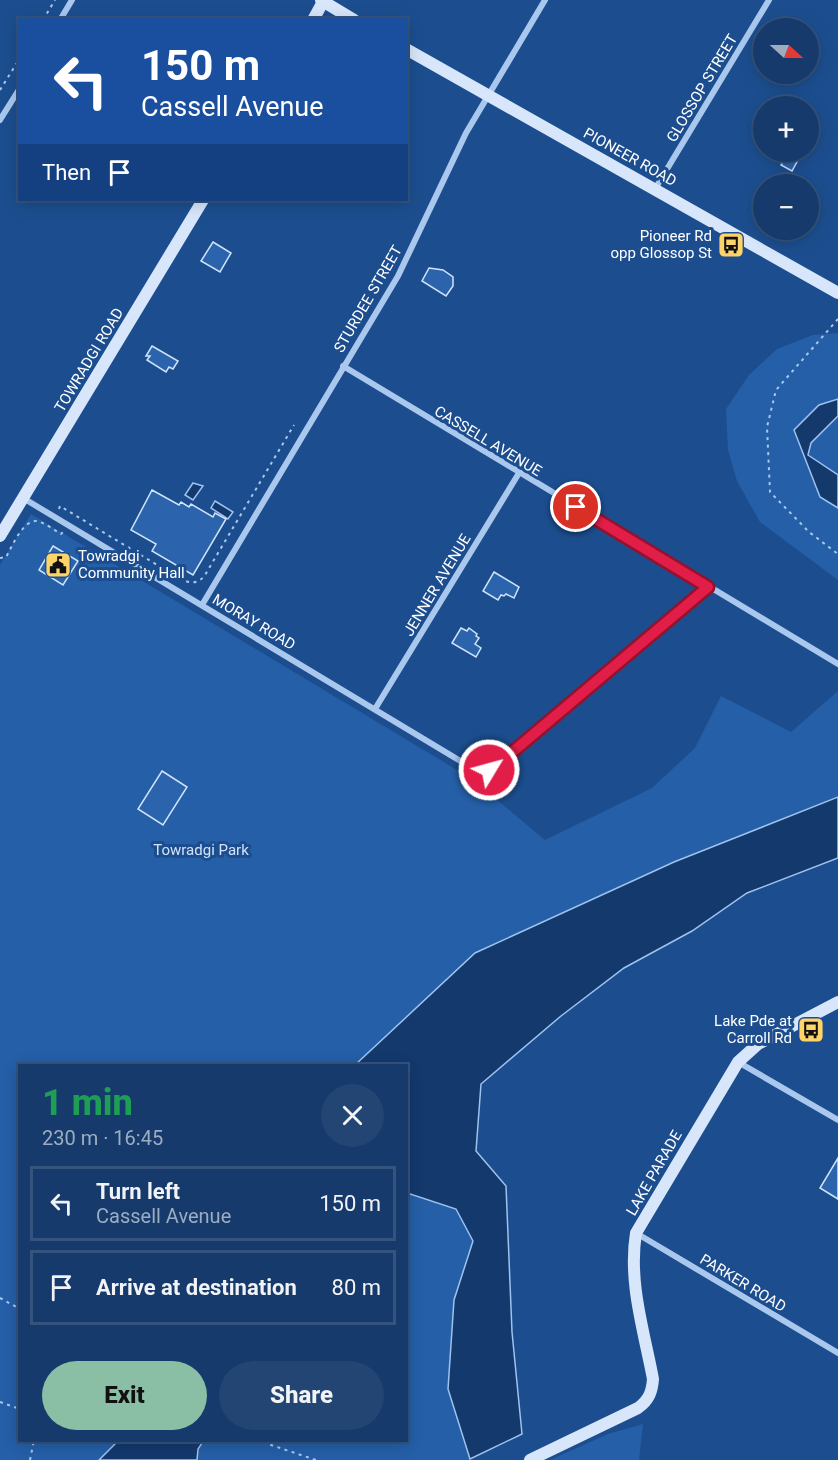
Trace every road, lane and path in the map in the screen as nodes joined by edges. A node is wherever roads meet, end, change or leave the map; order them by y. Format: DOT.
graph roads {
  1 [pos="55,0"];
  2 [pos="72,0"];
  3 [pos="323,0"];
  4 [pos="545,0"];
  5 [pos="770,0"];
  6 [pos="44,18"];
  7 [pos="61,18"];
  8 [pos="313,18"];
  9 [pos="351,18"];
  10 [pos="408,50"];
  11 [pos="18,61"];
  12 [pos="0,90"];
  13 [pos="18,90"];
  14 [pos="488,94"];
  15 [pos="0,120"];
  16 [pos="655,189"];
  17 [pos="202,201"];
  18 [pos="838,293"];
  19 [pos="838,319"];
  20 [pos="343,366"];
  21 [pos="294,425"];
  22 [pos="519,473"];
  23 [pos="23,498"];
  24 [pos="54,516"];
  25 [pos="67,524"];
  26 [pos="0,536"];
  27 [pos="838,554"];
  28 [pos="0,558"];
  29 [pos="708,587"];
  30 [pos="202,605"];
  31 [pos="838,664"];
  32 [pos="375,709"];
  33 [pos="838,1002"];
  34 [pos="738,1062"];
  35 [pos="838,1120"];
  36 [pos="636,1233"];
  37 [pos="0,1298"];
  38 [pos="18,1308"];
  39 [pos="838,1353"];
  40 [pos="0,1402"];
  41 [pos="18,1408"];
  42 [pos="34,1442"];
  43 [pos="262,1442"];
  44 [pos="30,1460"];
  45 [pos="316,1460"];
  46 [pos="531,1460"];
  1 -- 6 [label="path"];
  2 -- 7 [label="street"];
  3 -- 8 [label="main road"];
  3 -- 9 [label="main road"];
  4 -- 14 [label="street, STURDEE STREET"];
  5 -- 16 [label="street, GLOSSOP STREET"];
  10 -- 14 [label="main road, PIONEER ROAD"];
  11 -- 12 [label="path"];
  13 -- 15 [label="street"];
  14 -- 16 [label="main road, PIONEER ROAD"];
  14 -- 20 [label="street, STURDEE STREET"];
  16 -- 18 [label="main road, PIONEER ROAD"];
  17 -- 23 [label="main road, TOWRADGI ROAD"];
  19 -- 27 [label="path"];
  20 -- 22 [label="street, CASSELL AVENUE"];
  20 -- 30 [label="street, STURDEE STREET"];
  21 -- 24 [label="path"];
  22 -- 29 [label="street, CASSELL AVENUE"];
  22 -- 32 [label="street, JENNER AVENUE"];
  23 -- 24 [label="street, MORAY ROAD"];
  23 -- 26 [label="main road, TOWRADGI ROAD"];
  24 -- 25 [label="street, MORAY ROAD"];
  25 -- 28 [label="path"];
  25 -- 30 [label="street, MORAY ROAD"];
  29 -- 31 [label="street, CASSELL AVENUE"];
  29 -- 32 [label="street, MORAY ROAD"];
  30 -- 32 [label="street, MORAY ROAD"];
  33 -- 34 [label="main road, LAKE PARADE"];
  34 -- 35 [label="street"];
  34 -- 36 [label="main road, LAKE PARADE"];
  36 -- 39 [label="street, PARKER ROAD"];
  36 -- 46 [label="main road, LAKE PARADE"];
  37 -- 38 [label="path"];
  40 -- 41 [label="path"];
  42 -- 44 [label="path"];
  43 -- 45 [label="path"];
}
